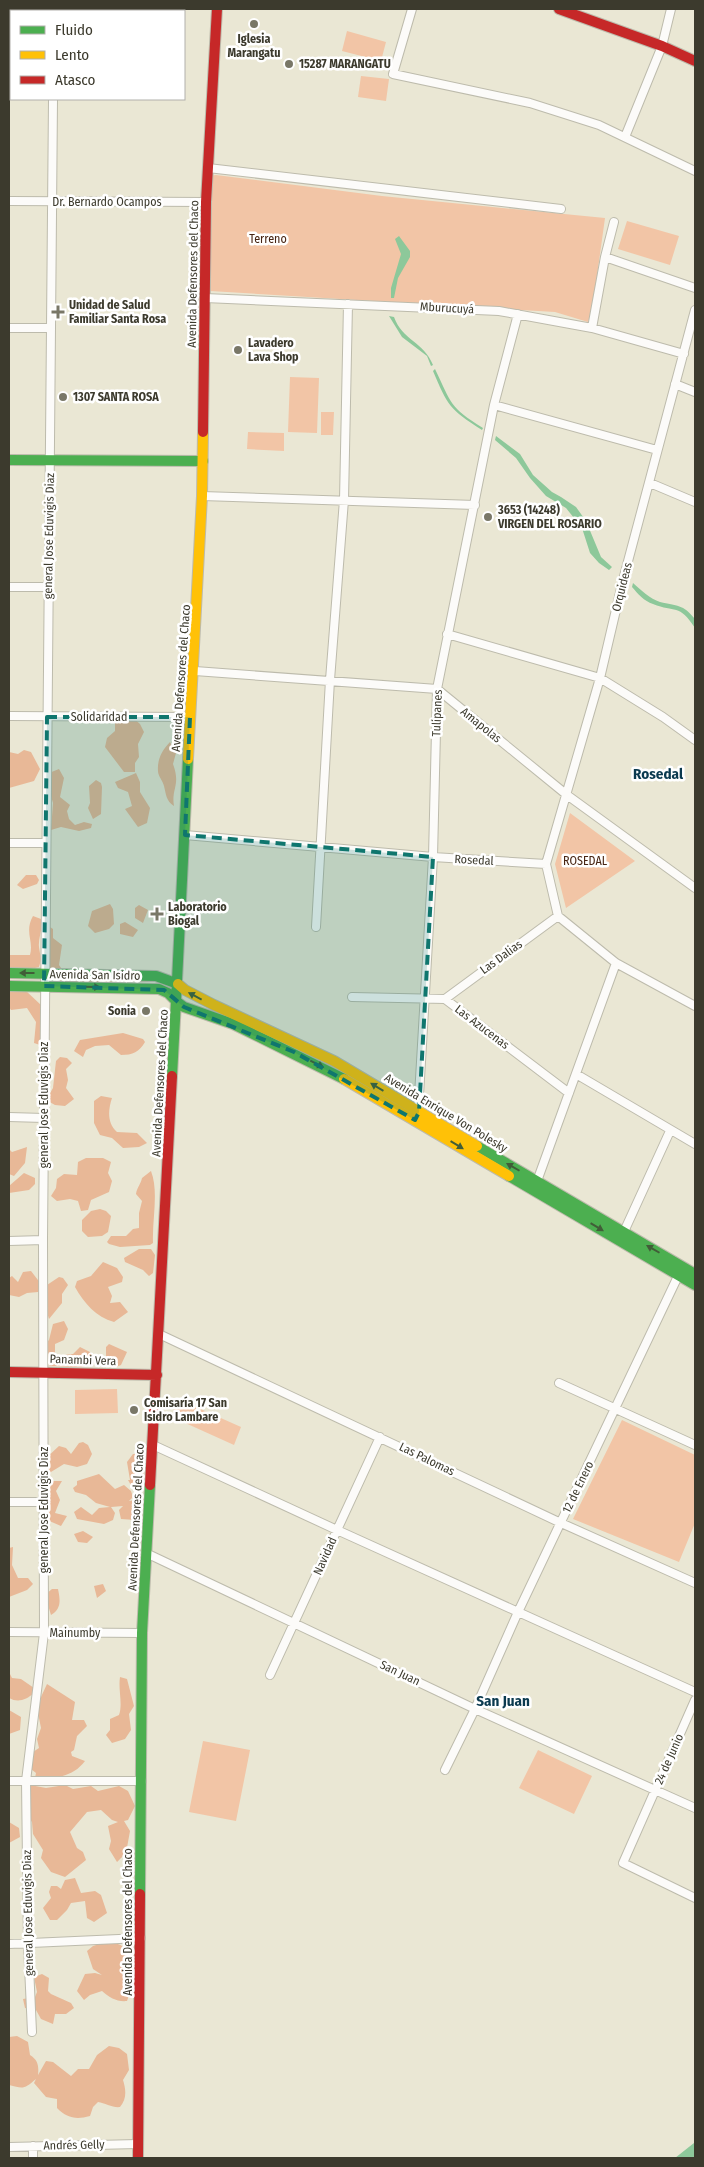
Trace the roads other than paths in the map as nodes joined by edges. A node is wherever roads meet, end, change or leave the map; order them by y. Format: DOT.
graph roads {
  1 [pos="217,9"];
  2 [pos="412,9"];
  3 [pos="559,9"];
  4 [pos="671,9"];
  5 [pos="662,46"];
  6 [pos="695,61"];
  7 [pos="53,100"];
  8 [pos="626,137"];
  9 [pos="208,168"];
  10 [pos="695,171"];
  11 [pos="9,201"];
  12 [pos="52,201"];
  13 [pos="206,202"];
  14 [pos="561,209"];
  15 [pos="614,222"];
  16 [pos="605,257"];
  17 [pos="695,288"];
  18 [pos="205,298"];
  19 [pos="348,304"];
  20 [pos="695,310"];
  21 [pos="518,314"];
  22 [pos="9,328"];
  23 [pos="50,328"];
  24 [pos="592,328"];
  25 [pos="684,354"];
  26 [pos="675,384"];
  27 [pos="695,392"];
  28 [pos="494,405"];
  29 [pos="657,450"];
  30 [pos="9,460"];
  31 [pos="49,460"];
  32 [pos="203,460"];
  33 [pos="650,483"];
  34 [pos="202,496"];
  35 [pos="344,500"];
  36 [pos="695,502"];
  37 [pos="475,505"];
  38 [pos="9,587"];
  39 [pos="48,587"];
  40 [pos="447,634"];
  41 [pos="195,670"];
  42 [pos="600,678"];
  43 [pos="330,680"];
  44 [pos="437,689"];
  45 [pos="9,716"];
  46 [pos="47,716"];
  47 [pos="190,717"];
  48 [pos="695,740"];
  49 [pos="567,795"];
  50 [pos="185,835"];
  51 [pos="9,843"];
  52 [pos="46,843"];
  53 [pos="320,846"];
  54 [pos="433,858"];
  55 [pos="546,864"];
  56 [pos="695,888"];
  57 [pos="558,916"];
  58 [pos="316,927"];
  59 [pos="616,963"];
  60 [pos="9,973"];
  61 [pos="45,973"];
  62 [pos="178,984"];
  63 [pos="9,986"];
  64 [pos="44,986"];
  65 [pos="352,997"];
  66 [pos="425,998"];
  67 [pos="445,999"];
  68 [pos="176,1000"];
  69 [pos="695,1006"];
  70 [pos="576,1074"];
  71 [pos="569,1093"];
  72 [pos="417,1116"];
  73 [pos="9,1117"];
  74 [pos="44,1118"];
  75 [pos="670,1131"];
  76 [pos="695,1144"];
  77 [pos="536,1186"];
  78 [pos="621,1236"];
  79 [pos="43,1240"];
  80 [pos="9,1241"];
  81 [pos="681,1271"];
  82 [pos="695,1274"];
  83 [pos="695,1286"];
  84 [pos="159,1334"];
  85 [pos="42,1371"];
  86 [pos="9,1372"];
  87 [pos="157,1375"];
  88 [pos="559,1383"];
  89 [pos="616,1408"];
  90 [pos="380,1437"];
  91 [pos="153,1445"];
  92 [pos="695,1445"];
  93 [pos="9,1502"];
  94 [pos="45,1502"];
  95 [pos="561,1523"];
  96 [pos="336,1530"];
  97 [pos="146,1553"];
  98 [pos="695,1583"];
  99 [pos="518,1612"];
  100 [pos="294,1624"];
  101 [pos="9,1632"];
  102 [pos="44,1633"];
  103 [pos="142,1633"];
  104 [pos="270,1675"];
  105 [pos="695,1692"];
  106 [pos="695,1700"];
  107 [pos="475,1708"];
  108 [pos="445,1770"];
  109 [pos="9,1781"];
  110 [pos="26,1781"];
  111 [pos="142,1781"];
  112 [pos="655,1791"];
  113 [pos="695,1808"];
  114 [pos="695,1898"];
  115 [pos="141,1938"];
  116 [pos="9,1944"];
  117 [pos="28,1944"];
  118 [pos="32,2032"];
  119 [pos="138,2144"];
  120 [pos="33,2146"];
  121 [pos="9,2147"];
  122 [pos="33,2158"];
  123 [pos="138,2158"];
  1 -- 9 [label="main road, Avenida Defensores del Chaco"];
  2 -- 8 [label="street"];
  3 -- 5 [label="main road"];
  4 -- 5 [label="street"];
  5 -- 6 [label="main road"];
  5 -- 8 [label="street"];
  7 -- 12 [label="street, general Jose Eduvigis Diaz"];
  8 -- 10 [label="street"];
  9 -- 13 [label="main road, Avenida Defensores del Chaco"];
  9 -- 14 [label="street"];
  11 -- 12 [label="street, Dr. Bernardo Ocampos"];
  12 -- 13 [label="street, Dr. Bernardo Ocampos"];
  12 -- 23 [label="street, general Jose Eduvigis Diaz"];
  13 -- 18 [label="main road, Avenida Defensores del Chaco"];
  15 -- 16 [label="street"];
  16 -- 17 [label="street"];
  16 -- 24 [label="street"];
  18 -- 19 [label="street, Mburucuyá"];
  18 -- 32 [label="main road, Avenida Defensores del Chaco"];
  19 -- 21 [label="street, Mburucuyá"];
  19 -- 35 [label="street"];
  20 -- 25 [label="street, Orquideas"];
  21 -- 24 [label="street, Mburucuyá"];
  21 -- 28 [label="street, Tulipanes"];
  22 -- 23 [label="street"];
  23 -- 31 [label="street, general Jose Eduvigis Diaz"];
  24 -- 25 [label="street, Mburucuyá"];
  25 -- 26 [label="street, Orquideas"];
  26 -- 27 [label="street"];
  26 -- 29 [label="street, Orquideas"];
  28 -- 29 [label="street"];
  28 -- 37 [label="street, Tulipanes"];
  29 -- 33 [label="street, Orquideas"];
  30 -- 31 [label="main road"];
  31 -- 32 [label="main road"];
  31 -- 39 [label="street, general Jose Eduvigis Diaz"];
  32 -- 34 [label="main road, Avenida Defensores del Chaco"];
  33 -- 36 [label="street"];
  33 -- 42 [label="street, Orquideas"];
  34 -- 35 [label="street"];
  34 -- 41 [label="main road, Avenida Defensores del Chaco"];
  35 -- 37 [label="street"];
  35 -- 43 [label="street"];
  37 -- 40 [label="street, Tulipanes"];
  38 -- 39 [label="street"];
  39 -- 46 [label="street, general Jose Eduvigis Diaz"];
  40 -- 42 [label="street"];
  40 -- 44 [label="street, Tulipanes"];
  41 -- 43 [label="street"];
  41 -- 47 [label="main road, Avenida Defensores del Chaco"];
  42 -- 48 [label="street"];
  42 -- 49 [label="street, Orquideas"];
  43 -- 44 [label="street"];
  43 -- 53 [label="street"];
  44 -- 49 [label="street, Amapolas"];
  44 -- 54 [label="street, Tulipanes"];
  45 -- 46 [label="street, Solidaridad"];
  46 -- 47 [label="street, Solidaridad"];
  46 -- 52 [label="street, general Jose Eduvigis Diaz"];
  47 -- 50 [label="main road, Avenida Defensores del Chaco"];
  49 -- 55 [label="street, Orquideas"];
  49 -- 56 [label="street, Amapolas"];
  50 -- 53 [label="street, Rosedal"];
  50 -- 62 [label="main road, Avenida Defensores del Chaco"];
  51 -- 52 [label="street"];
  52 -- 61 [label="street, general Jose Eduvigis Diaz"];
  53 -- 54 [label="street, Rosedal"];
  53 -- 58 [label="street"];
  54 -- 55 [label="street, Rosedal"];
  54 -- 66 [label="street, Tulipanes"];
  55 -- 57 [label="street"];
  57 -- 59 [label="street"];
  57 -- 67 [label="street, Las Dalias"];
  59 -- 69 [label="street"];
  59 -- 70 [label="street"];
  61 -- 60 [label="main road, Avenida San Isidro, one-way"];
  61 -- 62 [label="main road, Avenida San Isidro"];
  61 -- 64 [label="street, general Jose Eduvigis Diaz"];
  62 -- 68 [label="main road, Avenida Defensores del Chaco"];
  72 -- 62 [label="main road, Avenida Enrique Von Polesky, one-way"];
  63 -- 64 [label="main road, Avenida San Isidro"];
  64 -- 68 [label="main road, Avenida San Isidro, one-way"];
  64 -- 74 [label="street, general Jose Eduvigis Diaz"];
  65 -- 66 [label="street, Las Azucenas"];
  66 -- 67 [label="street, Las Azucenas"];
  66 -- 72 [label="street, Tulipanes"];
  67 -- 71 [label="street, Las Azucenas"];
  68 -- 72 [label="main road, Avenida Enrique Von Polesky, one-way"];
  68 -- 84 [label="main road, Avenida Defensores del Chaco"];
  70 -- 71 [label="street"];
  70 -- 75 [label="street"];
  71 -- 77 [label="street"];
  72 -- 77 [label="main road, Avenida Enrique Von Polesky"];
  73 -- 74 [label="street"];
  74 -- 79 [label="street, general Jose Eduvigis Diaz"];
  75 -- 76 [label="street"];
  75 -- 78 [label="street"];
  77 -- 78 [label="main road, Avenida Enrique Von Polesky"];
  78 -- 81 [label="main road, Avenida Enrique Von Polesky"];
  79 -- 80 [label="street"];
  79 -- 85 [label="street, general Jose Eduvigis Diaz"];
  81 -- 82 [label="main road, Avenida Enrique Von Polesky"];
  81 -- 83 [label="main road, Avenida Enrique Von Polesky"];
  81 -- 89 [label="street, 12 de Enero"];
  84 -- 87 [label="main road, Avenida Defensores del Chaco"];
  84 -- 90 [label="street, Las Palomas"];
  85 -- 86 [label="main road, Panambi Vera"];
  85 -- 87 [label="main road, Panambi Vera"];
  85 -- 94 [label="street, general Jose Eduvigis Diaz"];
  87 -- 91 [label="main road, Avenida Defensores del Chaco"];
  88 -- 89 [label="street"];
  89 -- 92 [label="street"];
  89 -- 95 [label="street, 12 de Enero"];
  90 -- 95 [label="street, Las Palomas"];
  90 -- 96 [label="street, Navidad"];
  91 -- 96 [label="street"];
  91 -- 97 [label="main road, Avenida Defensores del Chaco"];
  93 -- 94 [label="street"];
  94 -- 102 [label="street, general Jose Eduvigis Diaz"];
  95 -- 98 [label="street, Las Palomas"];
  95 -- 99 [label="street, 12 de Enero"];
  96 -- 99 [label="street"];
  96 -- 100 [label="street, Navidad"];
  97 -- 100 [label="street, San Juan"];
  97 -- 103 [label="main road, Avenida Defensores del Chaco"];
  99 -- 105 [label="street"];
  99 -- 107 [label="street, 12 de Enero"];
  100 -- 104 [label="street, Navidad"];
  100 -- 107 [label="street, San Juan"];
  101 -- 102 [label="street, Mainumby"];
  102 -- 103 [label="street, Mainumby"];
  102 -- 110 [label="street, general Jose Eduvigis Diaz"];
  103 -- 111 [label="main road, Avenida Defensores del Chaco"];
  106 -- 112 [label="street, 24 de Junio"];
  107 -- 108 [label="street, 12 de Enero"];
  107 -- 112 [label="street, San Juan"];
  109 -- 110 [label="street"];
  110 -- 111 [label="street"];
  110 -- 117 [label="street, general Jose Eduvigis Diaz"];
  111 -- 115 [label="main road, Avenida Defensores del Chaco"];
  112 -- 113 [label="street, San Juan"];
  112 -- 114 [label="street, 24 de Junio"];
  115 -- 117 [label="street"];
  115 -- 119 [label="main road, Avenida Defensores del Chaco"];
  116 -- 117 [label="street"];
  117 -- 118 [label="street, general Jose Eduvigis Diaz"];
  119 -- 120 [label="street, Andrés Gelly"];
  119 -- 123 [label="main road, Avenida Defensores del Chaco"];
  120 -- 121 [label="street, Andrés Gelly"];
  120 -- 122 [label="street"];
}
